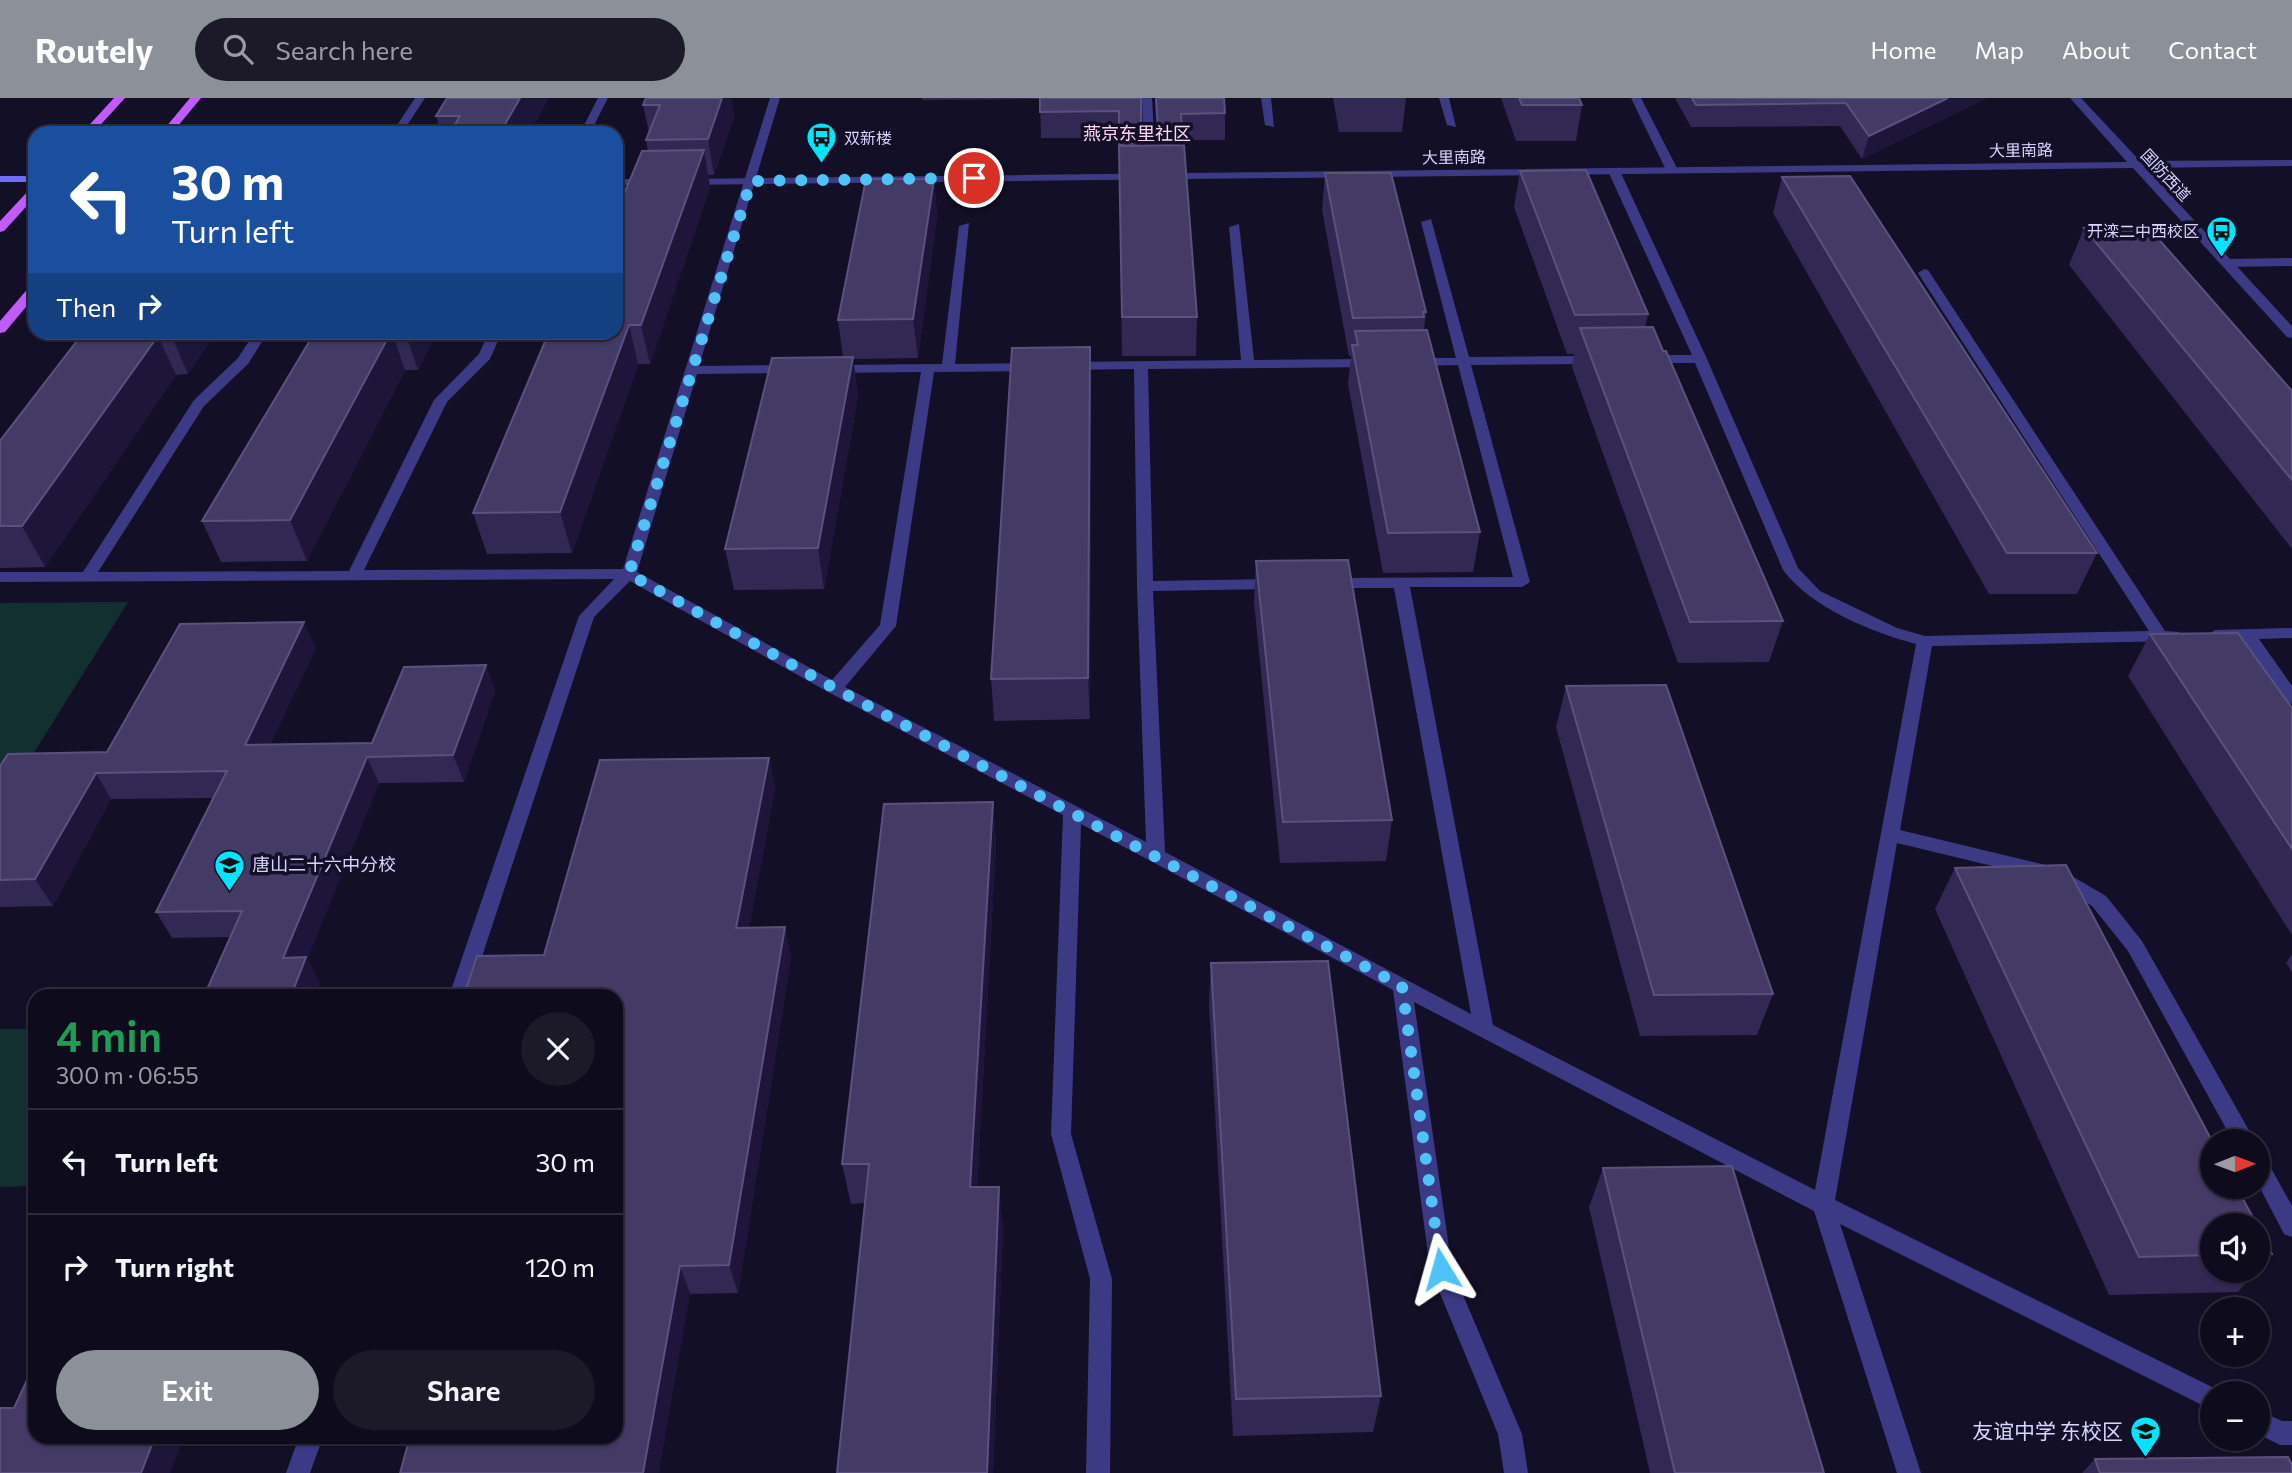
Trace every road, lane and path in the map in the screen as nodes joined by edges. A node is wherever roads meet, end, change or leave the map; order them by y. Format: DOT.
graph roads {
  1 [pos="120,98"];
  2 [pos="196,98"];
  3 [pos="420,98"];
  4 [pos="603,98"];
  5 [pos="775,98"];
  6 [pos="1147,98"];
  7 [pos="1266,98"];
  8 [pos="1444,98"];
  9 [pos="1636,98"];
  10 [pos="2075,98"];
  11 [pos="1270,125"];
  12 [pos="1452,125"];
  13 [pos="94,126"];
  14 [pos="172,126"];
  15 [pos="402,126"];
  16 [pos="589,126"];
  17 [pos="2292,163"];
  18 [pos="2136,165"];
  19 [pos="1672,170"];
  20 [pos="1150,171"];
  21 [pos="1614,171"];
  22 [pos="0,179"];
  23 [pos="28,179"];
  24 [pos="751,181"];
  25 [pos="623,183"];
  26 [pos="28,198"];
  27 [pos="1427,222"];
  28 [pos="965,226"];
  29 [pos="1235,227"];
  30 [pos="0,228"];
  31 [pos="2292,262"];
  32 [pos="2226,263"];
  33 [pos="1924,273"];
  34 [pos="28,296"];
  35 [pos="0,329"];
  36 [pos="2292,334"];
  37 [pos="257,340"];
  38 [pos="492,340"];
  39 [pos="1700,359"];
  40 [pos="1603,360"];
  41 [pos="1631,360"];
  42 [pos="1464,362"];
  43 [pos="1248,364"];
  44 [pos="1141,365"];
  45 [pos="928,368"];
  46 [pos="948,368"];
  47 [pos="692,370"];
  48 [pos="629,574"];
  49 [pos="354,575"];
  50 [pos="88,576"];
  51 [pos="0,577"];
  52 [pos="1401,582"];
  53 [pos="1293,584"];
  54 [pos="1320,584"];
  55 [pos="1145,586"];
  56 [pos="2292,633"];
  57 [pos="2246,634"];
  58 [pos="2160,636"];
  59 [pos="1925,642"];
  60 [pos="834,688"];
  61 [pos="2292,698"];
  62 [pos="1072,811"];
  63 [pos="1891,835"];
  64 [pos="1156,855"];
  65 [pos="1402,986"];
  66 [pos="461,989"];
  67 [pos="1485,1030"];
  68 [pos="2237,1129"];
  69 [pos="2270,1187"];
  70 [pos="1823,1205"];
  71 [pos="2292,1227"];
  72 [pos="2200,1393"];
  73 [pos="2270,1428"];
  74 [pos="2292,1433"];
  75 [pos="308,1444"];
  76 [pos="298,1473"];
  77 [pos="1098,1473"];
  78 [pos="1516,1473"];
  79 [pos="1909,1473"];
  1 -- 13 [label="main road"];
  2 -- 14 [label="main road"];
  3 -- 15 [label="street"];
  4 -- 16 [label="street"];
  5 -- 24 [label="street"];
  6 -- 20 [label="street"];
  7 -- 11 [label="street"];
  8 -- 12 [label="street"];
  9 -- 19 [label="street"];
  10 -- 18 [label="street, 国防西道"];
  17 -- 18 [label="street, 大里南路"];
  18 -- 19 [label="street, 大里南路"];
  18 -- 32 [label="street, 国防西道"];
  19 -- 21 [label="street, 大里南路"];
  21 -- 24 [label="street, 大里南路"];
  21 -- 39 [label="street"];
  22 -- 23 [label="main road"];
  24 -- 25 [label="street, 大里南路"];
  24 -- 47 [label="street"];
  26 -- 30 [label="main road"];
  27 -- 42 [label="street"];
  28 -- 46 [label="street"];
  29 -- 43 [label="street"];
  31 -- 32 [label="street"];
  32 -- 36 [label="street, 国防西道"];
  33 -- 58 [label="street"];
  34 -- 35 [label="main road"];
  37 -- 50 [label="street"];
  38 -- 49 [label="street"];
  39 -- 41 [label="street"];
  39 -- 59 [label="street"];
  40 -- 42 [label="street"];
  42 -- 43 [label="street"];
  42 -- 52 [label="street"];
  43 -- 44 [label="street"];
  44 -- 46 [label="street"];
  44 -- 55 [label="street"];
  45 -- 46 [label="street"];
  45 -- 47 [label="street"];
  45 -- 60 [label="street"];
  47 -- 48 [label="street"];
  48 -- 49 [label="street"];
  48 -- 60 [label="street"];
  48 -- 66 [label="street"];
  49 -- 50 [label="street"];
  50 -- 51 [label="street"];
  52 -- 54 [label="street"];
  52 -- 67 [label="street"];
  53 -- 55 [label="street"];
  55 -- 64 [label="street"];
  56 -- 57 [label="street"];
  57 -- 58 [label="street"];
  57 -- 61 [label="street"];
  58 -- 59 [label="street"];
  59 -- 63 [label="street"];
  60 -- 62 [label="street"];
  62 -- 64 [label="street"];
  62 -- 77 [label="street"];
  63 -- 68 [label="street"];
  63 -- 70 [label="street"];
  64 -- 65 [label="street"];
  65 -- 67 [label="street"];
  65 -- 78 [label="street"];
  67 -- 70 [label="street"];
  69 -- 71 [label="street"];
  70 -- 72 [label="street"];
  70 -- 79 [label="street"];
  73 -- 74 [label="street"];
  75 -- 76 [label="street"];
}
